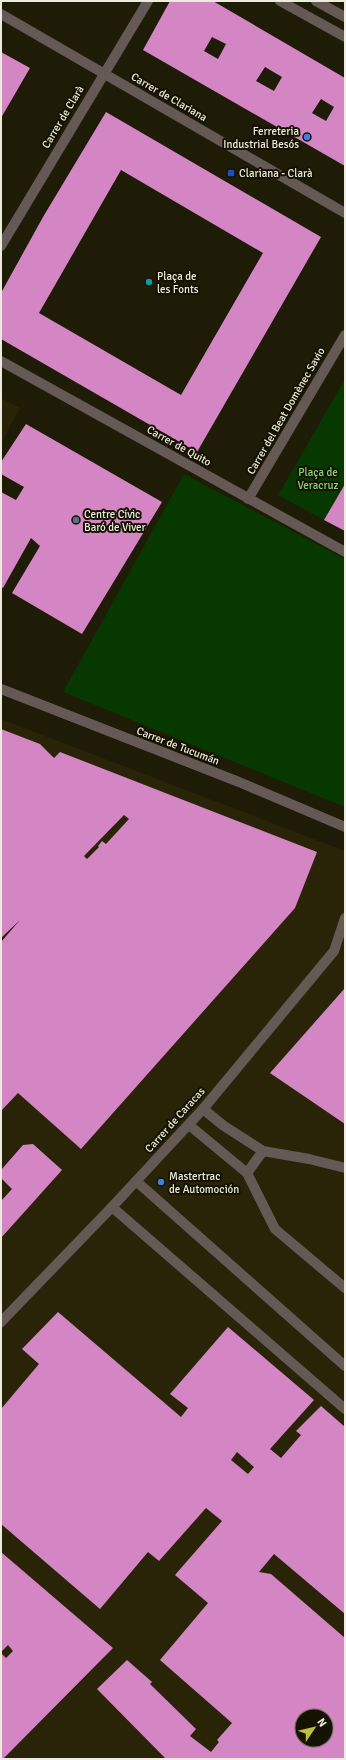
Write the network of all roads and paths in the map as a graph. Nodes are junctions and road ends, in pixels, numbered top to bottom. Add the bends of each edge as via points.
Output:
1 (148, 1) edge
2 (280, 1) edge
3 (316, 1) edge
4 (1, 14) edge
5 (345, 17) edge
6 (345, 37) edge
7 (103, 73) junction
8 (345, 213) edge
9 (1, 246) edge
10 (345, 335) edge
11 (1, 361) edge
12 (248, 499) junction
13 (345, 552) edge
14 (1, 689) edge
15 (345, 827) edge
16 (345, 918) edge
17 (203, 1109) junction
18 (188, 1125) junction
19 (263, 1151) junction
20 (345, 1168) edge
21 (248, 1173) junction
22 (136, 1181) junction
23 (112, 1207) junction
24 (345, 1288) edge
25 (1, 1322) edge
26 (345, 1366) edge
27 (345, 1409) edge

1 - 7 street, Carrer de Clarà
2 - 6 street
3 - 5 street
4 - 7 street, Carrer de Clariana
7 - 8 street, Carrer de Clariana
7 - 9 street, Carrer de Clarà
10 - 12 street, Carrer del Beat Domènec Savio
11 - 12 street, Carrer de Quito
12 - 13 street, Carrer de Quito
14 - 15 street, Carrer de Tucumán via 239,782
16 - 17 street, Carrer de Caracas via 334,951
17 - 18 street, Carrer de Caracas
17 - 19 street
18 - 21 street
18 - 22 street, Carrer de Caracas
19 - 20 street
19 - 21 street
21 - 24 street via 275,1229
22 - 23 street, Carrer de Caracas
22 - 26 street
23 - 25 street, Carrer de Caracas
23 - 27 street

